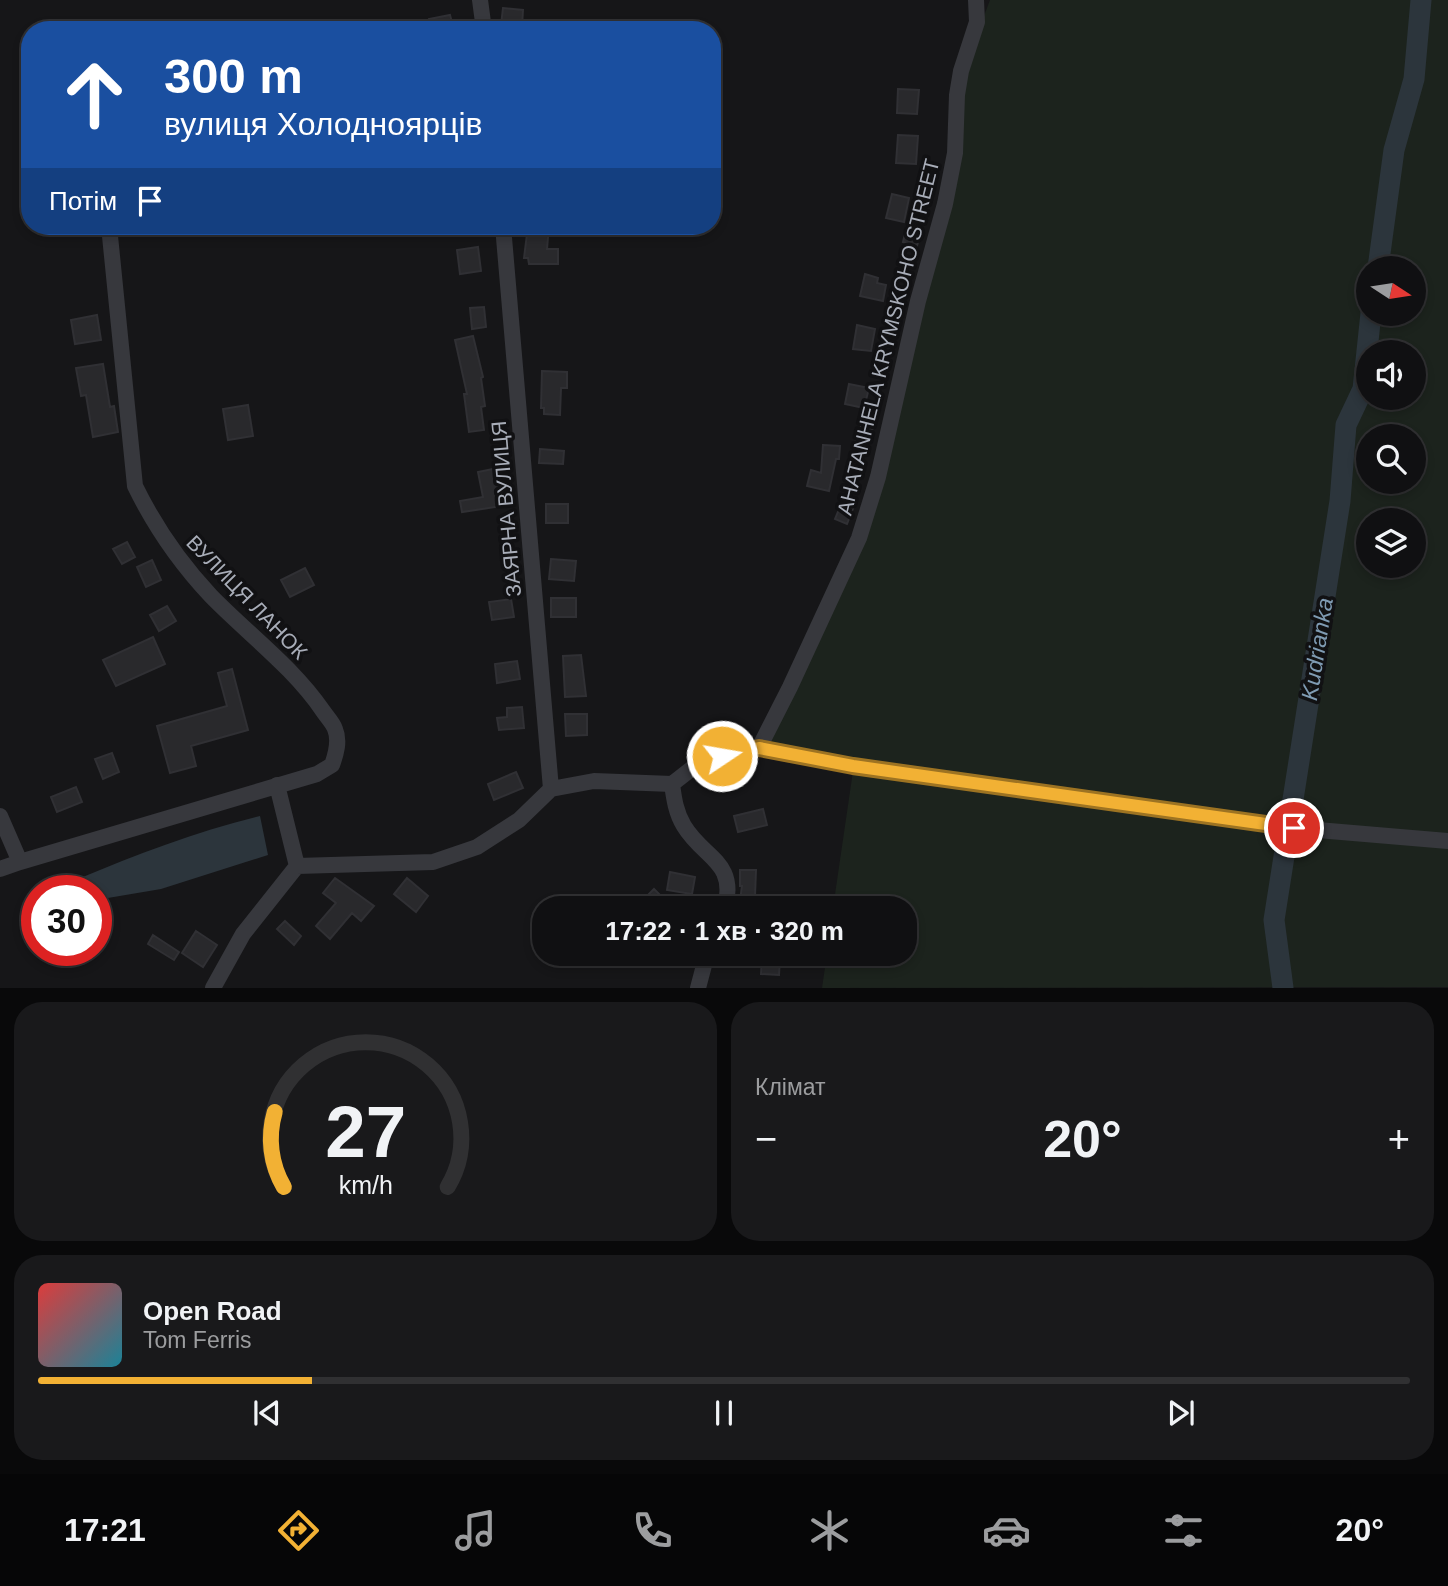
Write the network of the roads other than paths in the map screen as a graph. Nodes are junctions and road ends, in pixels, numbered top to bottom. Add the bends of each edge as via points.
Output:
1 (480, 0) edge
2 (976, 0) edge
3 (483, 21) edge
4 (110, 235) edge
5 (504, 235) edge
6 (759, 748) junction
7 (671, 784) junction
8 (277, 785) junction
9 (551, 789) junction
10 (0, 816) edge
11 (1448, 841) edge
12 (20, 862) junction
13 (297, 866) junction
14 (0, 869) edge
15 (728, 896) edge
16 (704, 966) edge
17 (214, 988) edge
18 (698, 988) edge

1 - 3 street
2 - 6 street, AHATANHELA KRYMSKOHO STREET via 977,22 957,96 956,153 878,477 859,538
4 - 8 street, ВУЛИЦЯ ЛАНОК via 135,486 177,557 314,697 335,729 338,749 332,765
5 - 9 street, ЗАЯРНА ВУЛИЦЯ
6 - 7 street via 704,760
6 - 11 street via 863,767 1311,830
7 - 9 street via 594,781
7 - 15 street via 684,827 725,873
8 - 12 street
8 - 13 street
9 - 13 street via 519,820 477,847 433,862
10 - 12 street
12 - 14 street
13 - 17 street via 243,934
16 - 18 street

